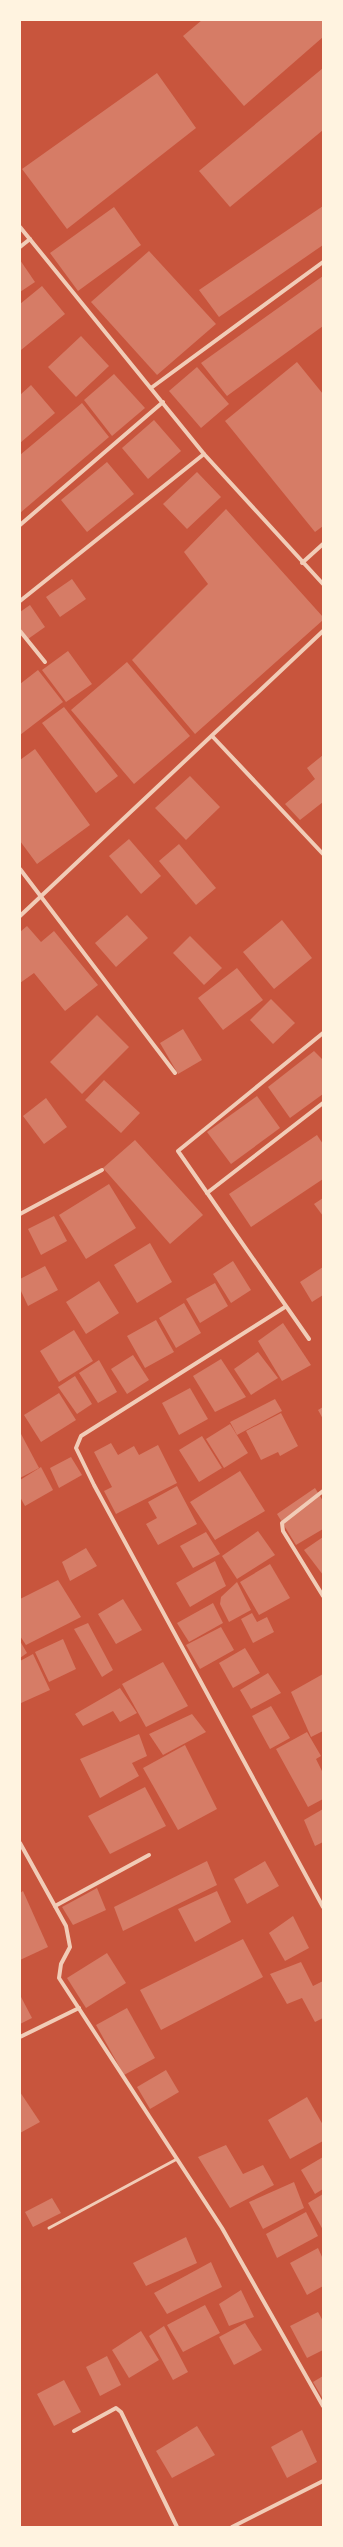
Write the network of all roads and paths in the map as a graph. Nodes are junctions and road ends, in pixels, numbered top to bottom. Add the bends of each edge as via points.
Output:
1 (20, 227) edge
2 (30, 239) junction
3 (20, 247) edge
4 (323, 262) edge
5 (151, 388) junction
6 (163, 402) junction
7 (204, 454) junction
8 (20, 525) edge
9 (323, 544) edge
10 (302, 563) junction
11 (323, 584) edge
12 (20, 601) edge
13 (20, 631) edge
14 (323, 631) edge
15 (45, 662) dead end
16 (212, 737) junction
17 (323, 854) edge
18 (20, 868) edge
19 (42, 896) junction
20 (20, 916) edge
21 (323, 1033) edge
22 (175, 1073) dead end
23 (323, 1104) edge
24 (102, 1170) dead end
25 (207, 1193) junction
26 (20, 1214) edge
27 (285, 1307) junction
28 (309, 1339) dead end
29 (323, 1492) edge
30 (323, 1596) edge
31 (20, 1843) edge
32 (149, 1855) dead end
33 (54, 1906) junction
34 (323, 1907) edge
35 (79, 2008) junction
36 (20, 2037) edge
37 (178, 2159) junction
38 (49, 2228) dead end
39 (323, 2406) edge
40 (74, 2431) dead end
41 (323, 2481) edge
42 (177, 2527) edge
43 (232, 2527) edge

1 - 2 street
2 - 3 street
2 - 5 street
4 - 5 street
5 - 6 street
6 - 7 street
6 - 8 street
7 - 10 street
7 - 12 street
9 - 10 street
10 - 11 street
13 - 15 street
14 - 16 street
16 - 17 street
16 - 19 street
18 - 19 street
19 - 20 street
19 - 22 street
21 - 25 street via 178,1151
23 - 25 street
24 - 26 street
25 - 27 street
27 - 28 street
27 - 34 street via 81,1436 76,1448
29 - 30 street via 282,1523 283,1531
31 - 33 street
32 - 33 street
33 - 35 street via 66,1926 70,1947 61,1964 59,1978
35 - 36 street
35 - 37 street
37 - 38 lane
37 - 39 street via 222,2228
40 - 42 street via 109,2410 116,2408 121,2412
41 - 43 street

